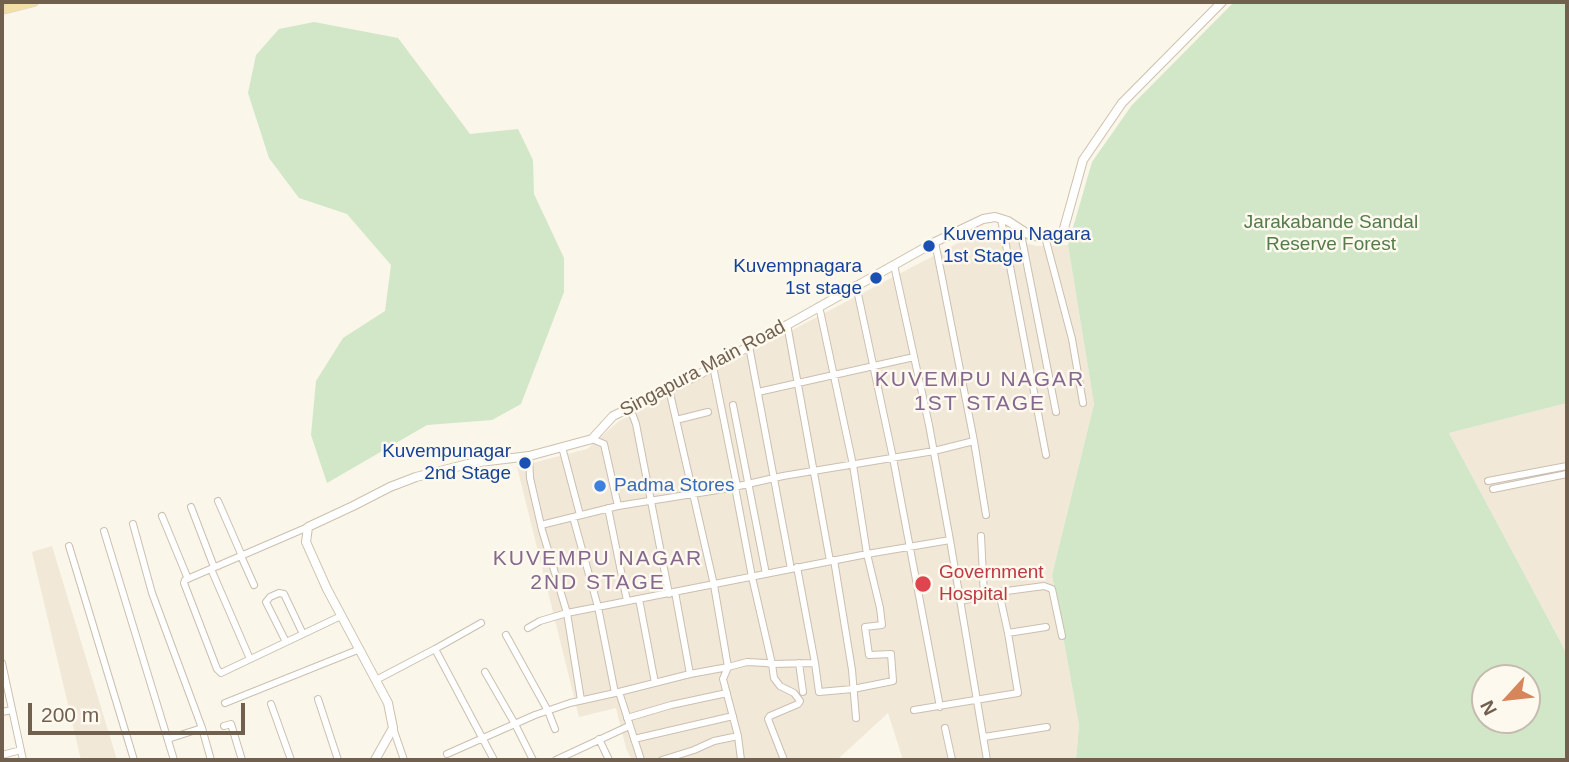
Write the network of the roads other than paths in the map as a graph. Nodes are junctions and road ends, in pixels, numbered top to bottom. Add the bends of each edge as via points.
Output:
1 (34, 2) edge
2 (1222, 2) edge
3 (2, 10) edge
4 (1001, 219) junction
5 (1020, 229) junction
6 (1045, 237) junction
7 (935, 242) junction
8 (894, 265) junction
9 (856, 285) junction
10 (819, 306) junction
11 (787, 324) junction
12 (749, 346) junction
13 (914, 357) junction
14 (713, 366) junction
15 (874, 367) junction
16 (834, 375) junction
17 (797, 383) junction
18 (669, 389) junction
19 (758, 392) junction
20 (1083, 403) dead end
21 (733, 405) dead end
22 (630, 408) junction
23 (708, 412) dead end
24 (1056, 412) dead end
25 (676, 419) junction
26 (593, 439) junction
27 (974, 442) junction
28 (562, 447) junction
29 (934, 452) junction
30 (1046, 455) dead end
31 (529, 456) junction
32 (893, 458) junction
33 (853, 465) junction
34 (1567, 466) edge
35 (814, 471) junction
36 (1567, 474) edge
37 (774, 478) junction
38 (1488, 481) dead end
39 (749, 484) junction
40 (736, 487) junction
41 (1493, 489) dead end
42 (694, 494) junction
43 (651, 500) junction
44 (218, 501) dead end
45 (618, 506) junction
46 (191, 507) dead end
47 (608, 508) junction
48 (986, 515) dead end
49 (162, 516) dead end
50 (576, 516) junction
51 (133, 524) dead end
52 (541, 525) junction
53 (308, 527) junction
54 (104, 531) dead end
55 (981, 536) dead end
56 (950, 540) junction
57 (69, 546) dead end
58 (910, 546) junction
59 (867, 554) junction
60 (241, 556) junction
61 (832, 561) junction
62 (213, 568) junction
63 (794, 568) junction
64 (766, 574) junction
65 (752, 577) junction
66 (188, 579) junction
67 (254, 585) dead end
68 (714, 585) junction
69 (999, 592) junction
70 (672, 593) junction
71 (984, 596) junction
72 (639, 599) junction
73 (627, 601) junction
74 (961, 601) junction
75 (598, 607) junction
76 (567, 613) junction
77 (341, 616) junction
78 (481, 623) dead end
79 (1046, 627) dead end
80 (528, 628) dead end
81 (1009, 633) junction
82 (303, 634) junction
83 (506, 635) dead end
84 (1062, 636) dead end
85 (286, 642) junction
86 (359, 649) junction
87 (435, 649) junction
88 (250, 659) junction
89 (2, 663) edge
90 (799, 663) junction
91 (815, 663) junction
92 (772, 664) junction
93 (728, 667) junction
94 (485, 672) dead end
95 (3, 674) edge
96 (690, 674) junction
97 (376, 680) junction
98 (654, 683) junction
99 (853, 689) junction
100 (803, 692) dead end
101 (617, 693) junction
102 (727, 693) junction
103 (318, 699) dead end
104 (581, 700) junction
105 (978, 700) junction
106 (225, 703) dead end
107 (271, 704) dead end
108 (940, 707) junction
109 (12, 710) junction
110 (914, 710) dead end
111 (548, 711) junction
112 (2, 712) edge
113 (733, 716) junction
114 (856, 718) dead end
115 (628, 722) junction
116 (515, 724) junction
117 (224, 726) dead end
118 (1047, 727) dead end
119 (202, 728) junction
120 (393, 728) junction
121 (945, 728) dead end
122 (555, 729) dead end
123 (738, 736) junction
124 (984, 737) junction
125 (484, 738) junction
126 (168, 739) junction
127 (599, 739) junction
128 (634, 739) junction
129 (21, 750) junction
130 (447, 754) dead end
131 (2, 755) edge
132 (570, 757) edge
133 (23, 760) edge
134 (134, 760) edge
135 (174, 760) edge
136 (210, 760) edge
137 (242, 760) edge
138 (291, 760) edge
139 (338, 760) edge
140 (375, 760) edge
141 (404, 760) edge
142 (494, 760) edge
143 (533, 760) edge
144 (556, 760) edge
145 (609, 760) edge
146 (641, 760) edge
147 (662, 760) edge
148 (741, 760) edge
149 (784, 760) edge
150 (951, 760) edge
151 (987, 760) edge

1 - 3 main road
2 - 6 street via 1122,103 1083,160 1063,232
4 - 5 street
4 - 7 street, Singapura Main Road via 983,219
4 - 30 street
5 - 6 street
5 - 24 street
6 - 20 street via 1072,339
7 - 8 street, Singapura Main Road
7 - 27 street
8 - 9 street, Singapura Main Road
8 - 13 street
9 - 10 street, Singapura Main Road
9 - 15 street
10 - 11 street, Singapura Main Road
10 - 16 street
11 - 12 street, Singapura Main Road
11 - 17 street
12 - 14 street, Singapura Main Road
12 - 19 street
13 - 15 street
13 - 29 street
14 - 18 street, Singapura Main Road
14 - 40 street
15 - 16 street
15 - 32 street
16 - 17 street
16 - 33 street
17 - 19 street
17 - 35 street
18 - 22 street, Singapura Main Road
18 - 25 street
19 - 37 street
21 - 39 street
22 - 26 street, Singapura Main Road via 613,416
22 - 43 street
23 - 25 street
25 - 42 street
26 - 28 street
26 - 45 street via 604,444
27 - 29 street
27 - 48 street
28 - 31 street
28 - 50 street
29 - 32 street
29 - 56 street
31 - 52 street
31 - 53 street via 415,477
32 - 33 street
32 - 58 street
33 - 35 street
33 - 59 street
34 - 38 street
35 - 37 street
35 - 61 street
36 - 41 street
37 - 39 street
37 - 63 street
39 - 40 street
39 - 64 street
40 - 42 street
40 - 65 street
42 - 43 street
42 - 68 street
43 - 45 street
43 - 70 street
44 - 60 street
45 - 47 street
46 - 62 street
47 - 50 street
47 - 73 street
49 - 66 street
50 - 52 street
50 - 75 street
51 - 119 street via 152,593
52 - 76 street
53 - 60 street
53 - 77 street via 306,542
54 - 126 street
55 - 71 street
56 - 58 street
56 - 74 street
57 - 134 street
58 - 59 street
58 - 108 street
59 - 61 street
59 - 99 street via 882,625 865,627 869,655 891,654 893,681
60 - 62 street
60 - 67 street
61 - 63 street
61 - 99 street
62 - 66 street
62 - 88 street
63 - 64 street
63 - 91 street
64 - 65 street
65 - 68 street
65 - 92 street
66 - 88 street via 184,583 219,671
68 - 70 street
68 - 93 street
69 - 71 street
69 - 81 street
69 - 84 street via 1052,589
70 - 72 street
70 - 96 street
71 - 74 street
72 - 73 street
72 - 98 street
73 - 75 street
74 - 105 street
75 - 76 street
75 - 101 street
76 - 80 street
76 - 104 street
77 - 82 street
77 - 86 street
78 - 87 street
79 - 81 street
81 - 105 street via 1018,693
82 - 85 street
82 - 85 street via 284,594 270,597 266,602
83 - 111 street
85 - 88 street
86 - 97 street
86 - 106 street
87 - 97 street
87 - 125 street
89 - 95 street
90 - 91 street
90 - 92 street
90 - 100 street
91 - 99 street via 819,692
92 - 93 street via 747,662
92 - 149 street via 780,686 800,701 768,719
93 - 96 street
93 - 102 street via 723,679
94 - 116 street
95 - 109 street
96 - 98 street
97 - 120 street via 388,702
98 - 101 street
99 - 114 street
101 - 104 street
101 - 115 street
102 - 113 street
102 - 115 street via 671,705
103 - 139 street
104 - 111 street
105 - 108 street
105 - 124 street
107 - 138 street
108 - 110 street
109 - 112 street
109 - 129 street
111 - 116 street
111 - 122 street
113 - 123 street
113 - 128 street
115 - 127 street
115 - 128 street
116 - 125 street
116 - 143 street
117 - 137 street via 231,724
118 - 124 street
119 - 126 street
119 - 136 street
120 - 140 street
120 - 141 street
121 - 150 street
123 - 147 street
123 - 148 street
124 - 151 street
125 - 130 street
125 - 142 street
126 - 135 street
127 - 132 street
127 - 145 street
128 - 146 street
129 - 131 street
129 - 133 street
132 - 144 street

